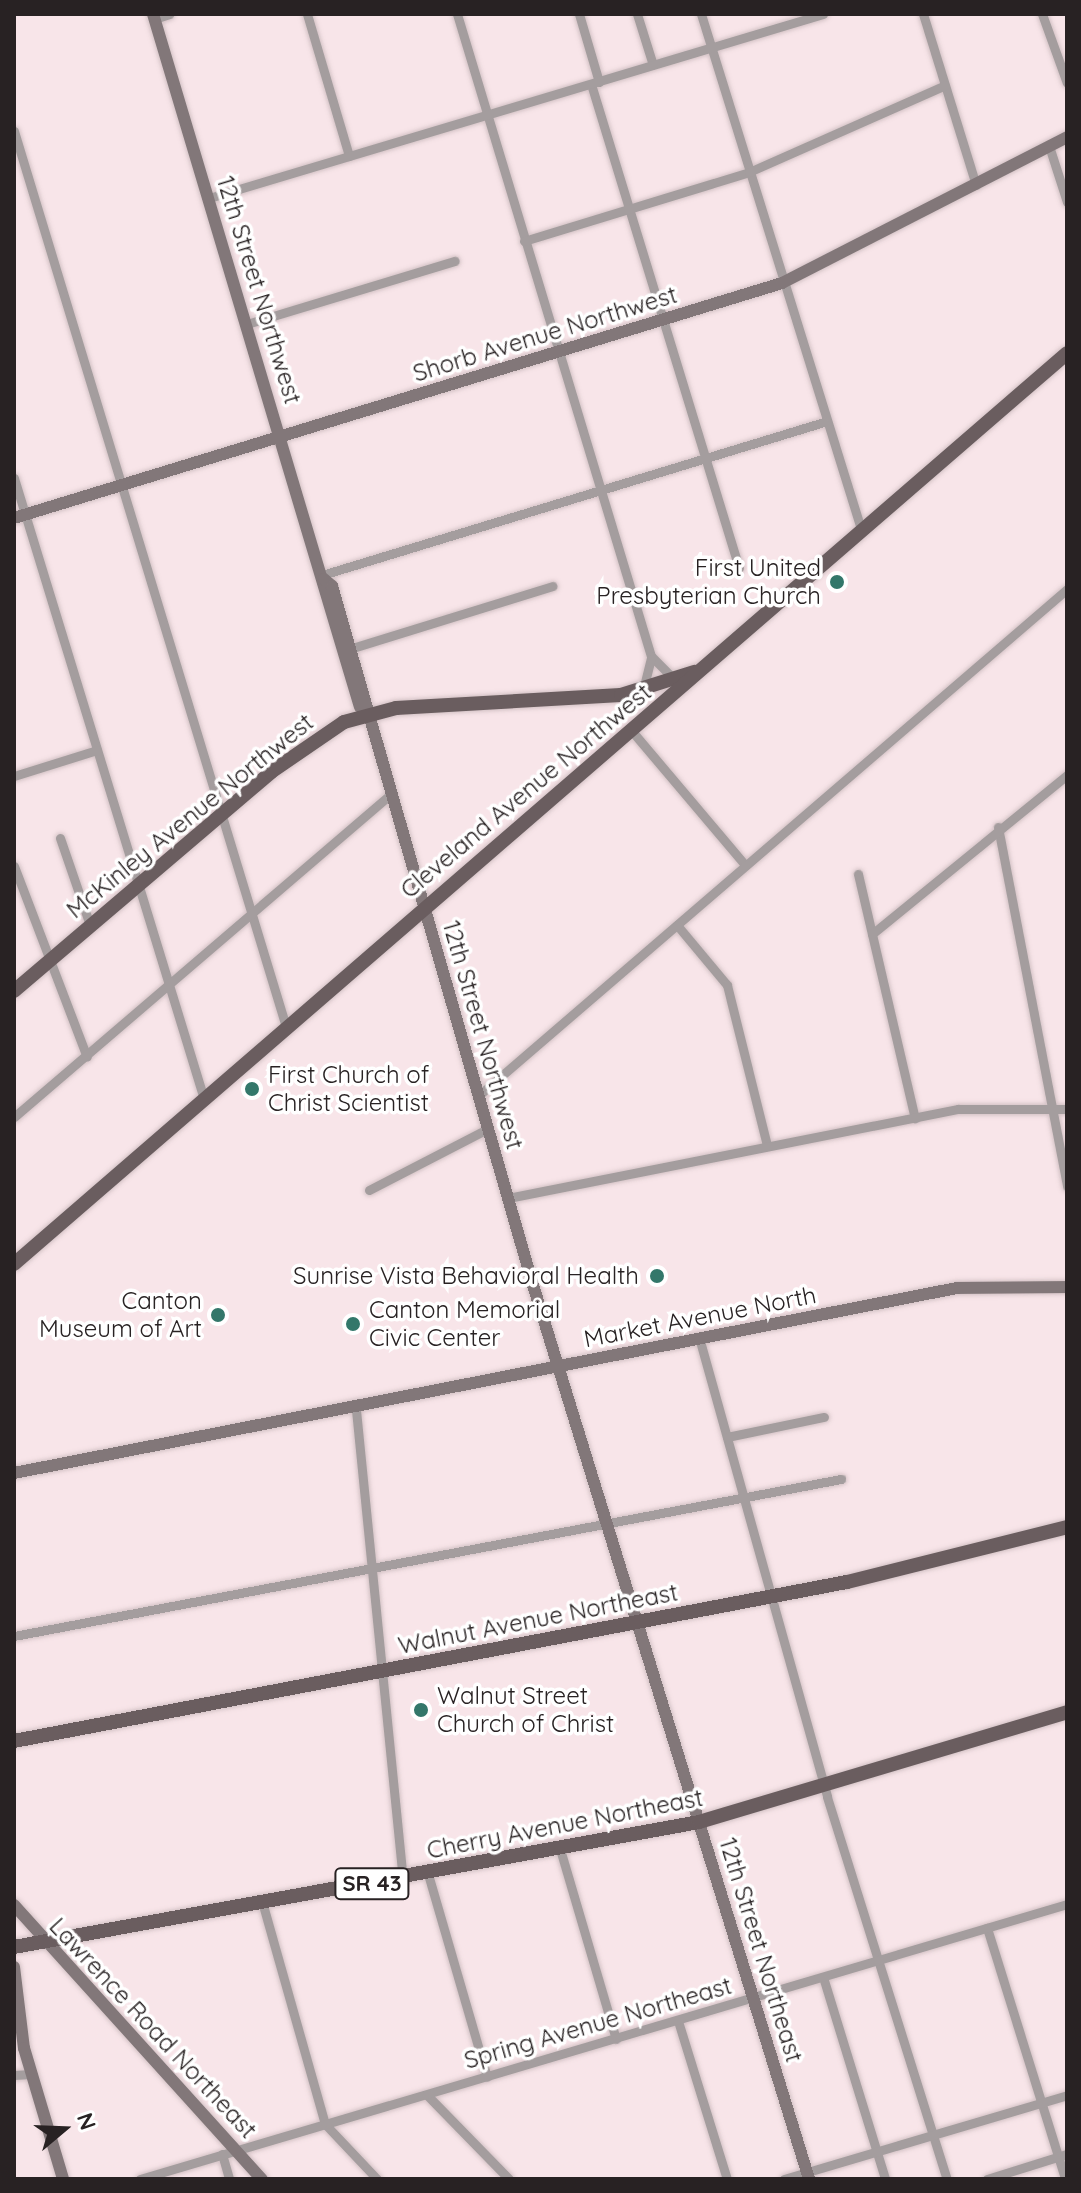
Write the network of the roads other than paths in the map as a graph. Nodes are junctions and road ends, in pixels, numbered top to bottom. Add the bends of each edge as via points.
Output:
1 (169, 14) edge
2 (307, 14) edge
3 (457, 14) edge
4 (579, 14) edge
5 (637, 14) edge
6 (701, 14) edge
7 (823, 14) edge
8 (923, 14) edge
9 (1042, 14) edge
10 (153, 16) edge
11 (711, 48) junction
12 (653, 65) junction
13 (595, 83) junction
14 (1067, 83) edge
15 (945, 85) junction
16 (487, 115) junction
17 (14, 131) edge
18 (1067, 137) edge
19 (1049, 146) junction
20 (349, 156) junction
21 (749, 172) junction
22 (976, 185) junction
23 (1065, 188) edge
24 (209, 198) junction
25 (1067, 202) edge
26 (629, 208) junction
27 (524, 241) junction
28 (455, 261) dead end
29 (782, 283) junction
30 (665, 322) junction
31 (247, 324) junction
32 (558, 354) junction
33 (1064, 361) edge
34 (824, 422) junction
35 (281, 437) junction
36 (706, 459) junction
37 (14, 478) edge
38 (122, 486) junction
39 (600, 491) junction
40 (20, 516) edge
41 (861, 529) junction
42 (739, 568) dead end
43 (323, 577) junction
44 (552, 586) dead end
45 (1067, 589) edge
46 (349, 649) junction
47 (651, 656) junction
48 (694, 672) junction
49 (674, 679) junction
50 (643, 690) junction
51 (365, 714) junction
52 (631, 730) junction
53 (97, 750) junction
54 (1067, 775) edge
55 (14, 776) edge
56 (390, 795) junction
57 (221, 815) junction
58 (998, 827) junction
59 (60, 838) dead end
60 (745, 865) junction
61 (14, 866) edge
62 (858, 874) dead end
63 (139, 884) junction
64 (423, 908) junction
65 (251, 916) junction
66 (90, 925) junction
67 (677, 925) junction
68 (872, 934) junction
69 (49, 960) junction
70 (170, 987) junction
71 (14, 991) edge
72 (286, 1027) junction
73 (87, 1057) junction
74 (478, 1096) junction
75 (204, 1099) junction
76 (1053, 1108) junction
77 (1067, 1109) edge
78 (14, 1117) edge
79 (915, 1118) junction
80 (487, 1129) junction
81 (767, 1146) junction
82 (1067, 1186) edge
83 (369, 1190) dead end
84 (508, 1198) junction
85 (14, 1264) edge
86 (1067, 1287) edge
87 (700, 1341) junction
88 (558, 1367) junction
89 (356, 1410) junction
90 (824, 1417) dead end
91 (727, 1437) junction
92 (14, 1473) edge
93 (841, 1479) dead end
94 (744, 1499) junction
95 (608, 1525) junction
96 (1067, 1527) edge
97 (375, 1569) junction
98 (772, 1596) junction
99 (637, 1623) junction
100 (14, 1636) edge
101 (383, 1671) junction
102 (1067, 1712) edge
103 (14, 1741) edge
104 (824, 1785) junction
105 (699, 1822) junction
106 (560, 1849) junction
107 (428, 1874) junction
108 (403, 1879) junction
109 (1067, 1904) edge
110 (14, 1905) edge
111 (263, 1905) junction
112 (987, 1928) junction
113 (45, 1944) junction
114 (14, 1947) edge
115 (878, 1961) junction
116 (14, 1967) edge
117 (823, 1977) junction
118 (753, 1999) junction
119 (678, 2021) junction
120 (616, 2039) junction
121 (31, 2074) junction
122 (14, 2075) edge
123 (487, 2077) junction
124 (427, 2095) junction
125 (1067, 2095) edge
126 (1041, 2103) junction
127 (325, 2124) junction
128 (933, 2135) junction
129 (876, 2152) junction
130 (228, 2153) junction
131 (1062, 2156) edge
132 (808, 2176) edge
133 (63, 2179) edge
134 (140, 2179) edge
135 (229, 2179) edge
136 (262, 2179) edge
137 (377, 2179) edge
138 (509, 2179) edge
139 (727, 2179) edge
140 (784, 2179) edge
141 (885, 2179) edge
142 (947, 2179) edge
143 (987, 2179) edge
144 (1065, 2179) edge

1 - 10 street
2 - 20 street
3 - 16 street
4 - 13 street
5 - 12 street
6 - 11 street
7 - 11 street
8 - 15 street
9 - 14 street
10 - 24 street, 12th Street Northwest
11 - 12 street
11 - 21 street
12 - 13 street
13 - 16 street
13 - 26 street
15 - 21 street
15 - 22 street
16 - 20 street
16 - 27 street
17 - 38 street
18 - 19 street, Shorb Avenue Northwest
19 - 22 street, Shorb Avenue Northwest
19 - 23 street
20 - 24 street
21 - 26 street
21 - 29 street
22 - 29 street, Shorb Avenue Northwest
23 - 25 street
24 - 31 street, 12th Street Northwest
26 - 27 street
26 - 30 street
27 - 32 street
28 - 31 street
29 - 30 street, Shorb Avenue Northwest
29 - 34 street
30 - 32 street, Shorb Avenue Northwest
30 - 36 street
31 - 35 street, 12th Street Northwest
32 - 35 street, Shorb Avenue Northwest
32 - 39 street
33 - 41 main road, Cleveland Avenue Northwest
34 - 36 street
34 - 41 street
35 - 38 street, Shorb Avenue Northwest
35 - 43 street, 12th Street Northwest
36 - 39 street
36 - 42 street
37 - 40 street
38 - 40 street, Shorb Avenue Northwest
38 - 57 street
39 - 43 street
39 - 47 street
40 - 53 street
41 - 48 main road, Cleveland Avenue Northwest
43 - 46 street, 12th Street Northwest
43 - 51 street, 12th Street Northwest via 351,691
44 - 46 street
45 - 60 street
46 - 51 street, 12th Street Northwest
47 - 49 street
47 - 50 street
48 - 49 main road, McKinley Avenue Northwest
48 - 52 main road, Cleveland Avenue Northwest
49 - 50 main road, McKinley Avenue Northwest
50 - 51 main road, McKinley Avenue Northwest
51 - 56 street, 12th Street Northwest
51 - 57 main road, McKinley Avenue Northwest via 306,745
52 - 60 street
52 - 64 main road, Cleveland Avenue Northwest
53 - 55 street
53 - 63 street
54 - 58 street
56 - 64 street, 12th Street Northwest
56 - 65 street
57 - 63 main road, McKinley Avenue Northwest
57 - 65 street
58 - 68 street
58 - 76 street
59 - 66 street
60 - 67 street
61 - 69 street
62 - 68 street
63 - 66 main road, McKinley Avenue Northwest
63 - 70 street
64 - 72 main road, Cleveland Avenue Northwest
64 - 74 street, 12th Street Northwest
65 - 70 street
65 - 72 street
66 - 69 main road, McKinley Avenue Northwest
67 - 74 street
67 - 81 street via 727,985
68 - 79 street
69 - 71 main road, McKinley Avenue Northwest
69 - 73 street
70 - 73 street
70 - 75 street
72 - 75 main road, Cleveland Avenue Northwest
73 - 78 street
74 - 80 street, 12th Street Northwest
75 - 85 main road, Cleveland Avenue Northwest
76 - 77 street
76 - 79 street via 980,1106
76 - 82 street
79 - 81 street
80 - 83 street
80 - 84 street, 12th Street Northwest
81 - 84 street
84 - 88 street, 12th Street Northwest
86 - 87 street, Market Avenue North via 965,1287
87 - 88 street, Market Avenue North
87 - 91 street
88 - 89 street, Market Avenue North
88 - 95 street, 12th Street Northeast
89 - 92 street, Market Avenue North
89 - 97 street
90 - 91 street
91 - 94 street
93 - 94 street
94 - 95 street
94 - 98 street
95 - 97 street
95 - 99 street, 12th Street Northeast
96 - 98 main road, Walnut Avenue Northeast
97 - 100 street
97 - 101 street
98 - 99 main road, Walnut Avenue Northeast
98 - 104 street
99 - 101 main road, Walnut Avenue Northeast
99 - 105 street, 12th Street Northeast
101 - 103 main road, Walnut Avenue Northeast
101 - 108 street
102 - 104 main road, Cherry Avenue Northeast / SR 43
104 - 105 main road, Cherry Avenue Northeast / SR 43
104 - 115 street
105 - 106 main road, Cherry Avenue Northeast / SR 43
105 - 118 street, 12th Street Northeast
106 - 107 main road, Cherry Avenue Northeast / SR 43
106 - 120 street
107 - 108 main road, Cherry Avenue Northeast / SR 43
107 - 123 street
108 - 111 main road, Cherry Avenue Northeast / SR 43
109 - 112 street, Spring Avenue Northeast
110 - 113 street, Lawrence Road Northeast
111 - 113 main road, Cherry Avenue Northeast / SR 43
111 - 127 street
112 - 115 street, Spring Avenue Northeast
112 - 126 street
113 - 114 main road, Cherry Avenue Northeast / SR 43
113 - 130 street, Lawrence Road Northeast
115 - 117 street, Spring Avenue Northeast
115 - 128 street
116 - 121 street
117 - 118 street, Spring Avenue Northeast
117 - 129 street
118 - 119 street, Spring Avenue Northeast
118 - 132 street, 12th Street Northeast
119 - 120 street, Spring Avenue Northeast
119 - 139 street
120 - 123 street, Spring Avenue Northeast
121 - 122 street
121 - 133 street
123 - 124 street, Spring Avenue Northeast
124 - 127 street, Spring Avenue Northeast
124 - 138 street
125 - 126 street
126 - 128 street
126 - 131 street
127 - 130 street, Spring Avenue Northeast
127 - 137 street
128 - 129 street
128 - 142 street
129 - 132 street
129 - 141 street
130 - 134 street, Spring Avenue Northeast
130 - 135 street
130 - 136 street, Lawrence Road Northeast
131 - 143 street
131 - 144 street
132 - 140 street

